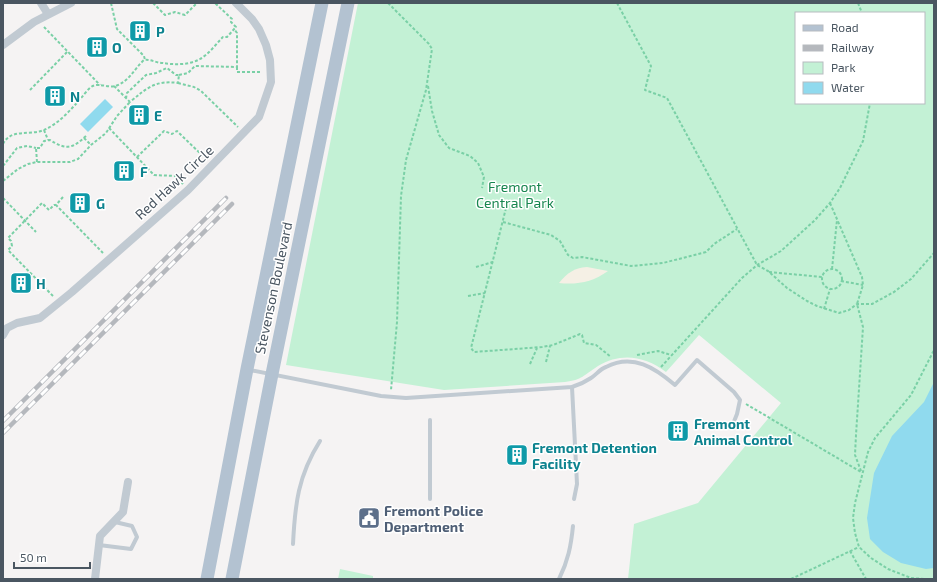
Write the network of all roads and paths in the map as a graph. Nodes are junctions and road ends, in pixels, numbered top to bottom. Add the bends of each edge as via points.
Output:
1 (41, 3) edge
2 (71, 3) edge
3 (111, 3) edge
4 (153, 3) edge
5 (197, 3) edge
6 (215, 3) edge
7 (236, 3) edge
8 (322, 3) edge
9 (348, 3) edge
10 (388, 3) edge
11 (617, 3) edge
12 (48, 14) junction
13 (37, 21) junction
14 (234, 29) junction
15 (3, 45) edge
16 (68, 51) junction
17 (145, 60) junction
18 (191, 62) junction
19 (164, 64) junction
20 (195, 66) junction
21 (237, 67) junction
22 (164, 68) junction
23 (270, 72) junction
24 (179, 75) junction
25 (178, 83) junction
26 (427, 83) junction
27 (100, 85) junction
28 (114, 86) junction
29 (30, 90) dead end
30 (126, 98) junction
31 (130, 102) junction
32 (870, 104) edge
33 (109, 128) junction
34 (44, 130) junction
35 (244, 133) junction
36 (48, 140) junction
37 (3, 144) edge
38 (91, 145) junction
39 (36, 148) junction
40 (137, 157) junction
41 (37, 162) junction
42 (212, 165) junction
43 (3, 166) edge
44 (3, 181) edge
45 (482, 188) dead end
46 (188, 190) junction
47 (64, 197) dead end
48 (3, 198) edge
49 (830, 203) junction
50 (56, 205) junction
51 (506, 208) dead end
52 (837, 219) junction
53 (25, 220) junction
54 (503, 222) junction
55 (736, 229) junction
56 (36, 232) dead end
57 (934, 253) edge
58 (109, 259) junction
59 (493, 262) junction
60 (757, 265) junction
61 (476, 266) dead end
62 (832, 268) junction
63 (768, 271) junction
64 (822, 277) junction
65 (841, 281) junction
66 (863, 285) junction
67 (830, 289) junction
68 (485, 293) junction
69 (468, 296) dead end
70 (59, 303) junction
71 (857, 304) junction
72 (824, 309) junction
73 (3, 335) edge
74 (550, 346) junction
75 (537, 348) junction
76 (934, 350) edge
77 (632, 354) dead end
78 (671, 355) junction
79 (615, 356) dead end
80 (546, 362) dead end
81 (530, 364) dead end
82 (247, 369) junction
83 (658, 371) junction
84 (272, 374) junction
85 (572, 387) junction
86 (391, 397) junction
87 (740, 400) junction
88 (430, 420) dead end
89 (733, 424) dead end
90 (320, 441) dead end
91 (862, 472) junction
92 (128, 482) dead end
93 (430, 499) dead end
94 (574, 499) dead end
95 (114, 522) junction
96 (573, 526) dead end
97 (293, 544) dead end
98 (99, 545) junction
99 (859, 547) junction
100 (850, 551) junction
101 (95, 579) edge
102 (207, 579) edge
103 (232, 579) edge
104 (559, 579) edge
105 (791, 579) edge
106 (866, 579) edge
107 (924, 579) edge

1 - 12 street
2 - 12 street
3 - 17 path via 117,29
4 - 5 path via 165,15 175,12 185,15
6 - 14 path via 232,19 231,22 236,27
7 - 23 street, Red Hawk Circle via 259,29 270,60
8 - 82 main road, Stevenson Boulevard
9 - 84 main road, Stevenson Boulevard
10 - 26 path via 432,50
11 - 55 path via 651,66 645,90 667,98
12 - 13 street
13 - 15 street
13 - 16 path
14 - 18 path via 200,58
14 - 21 path via 237,33
16 - 27 path
16 - 29 path
17 - 19 path
17 - 28 path via 126,80
18 - 19 path
18 - 20 path
19 - 22 path
20 - 21 path
20 - 24 path via 188,73
21 - 23 path via 237,72
22 - 24 path
22 - 30 path via 146,75 127,93
23 - 35 street, Red Hawk Circle via 271,82 260,118
24 - 25 path
25 - 31 path via 156,84
25 - 35 path via 201,91
26 - 45 path via 439,135 449,148 470,156 478,163 484,177
26 - 86 path via 406,160 400,196 397,322
27 - 28 path
27 - 34 path via 92,86 70,110
28 - 30 path
30 - 31 path
31 - 33 path
32 - 49 path via 863,141
33 - 38 path
33 - 40 path
34 - 36 path
34 - 37 path via 12,134
35 - 42 street, Red Hawk Circle
36 - 38 path via 67,147 74,146 85,137
36 - 39 path via 44,141 40,148
38 - 41 path via 78,159 70,162
39 - 41 path
39 - 43 path via 17,148
40 - 42 path via 164,131 170,134 178,131
40 - 46 path via 154,175 175,176
41 - 44 path via 18,169
42 - 46 street, Red Hawk Circle
46 - 58 street, Red Hawk Circle
47 - 50 path
48 - 53 path
49 - 52 path
49 - 60 path via 781,251
50 - 53 path via 49,210 42,204
50 - 58 path
51 - 54 path
52 - 62 path
52 - 66 path via 862,277
53 - 56 path
53 - 70 path via 8,238 12,246 8,250
54 - 55 path via 551,235 560,241 568,255 573,258 582,257 631,266 663,263 706,252
54 - 59 path
55 - 60 path
57 - 71 path via 911,279 894,292 872,304
58 - 70 street, Red Hawk Circle
59 - 61 path
59 - 68 path
60 - 63 path
60 - 78 path via 733,287
62 - 64 path
62 - 65 path via 840,274
63 - 64 path
63 - 72 path via 787,288
64 - 67 path via 824,285
65 - 66 path
65 - 67 path via 835,288
66 - 71 path
67 - 72 path
68 - 69 path
68 - 75 path via 471,348 474,352
70 - 73 street, Red Hawk Circle via 40,318 7,328
71 - 72 path via 839,313
71 - 91 path via 863,327 856,455
74 - 75 path
74 - 79 path via 580,334 584,343 600,347 610,357
74 - 80 path
75 - 81 path
76 - 91 path via 911,395 875,438
77 - 78 path via 641,355 658,351
78 - 83 path
82 - 84 lane
82 - 102 main road, Stevenson Boulevard
83 - 85 lane via 642,363 620,362 605,367 591,378
83 - 87 lane via 675,385 697,360
84 - 86 lane
84 - 103 main road, Stevenson Boulevard
85 - 86 lane
85 - 94 lane via 577,484
87 - 89 lane
87 - 91 path
88 - 93 lane
90 - 97 lane via 304,472 295,504
91 - 99 path via 853,518
92 - 95 street via 123,512
95 - 98 street via 100,536
95 - 98 lane via 132,526 137,537 131,549
96 - 104 lane via 566,565
98 - 101 street
99 - 100 path
99 - 107 path via 888,569 910,578
100 - 105 path
100 - 106 path

